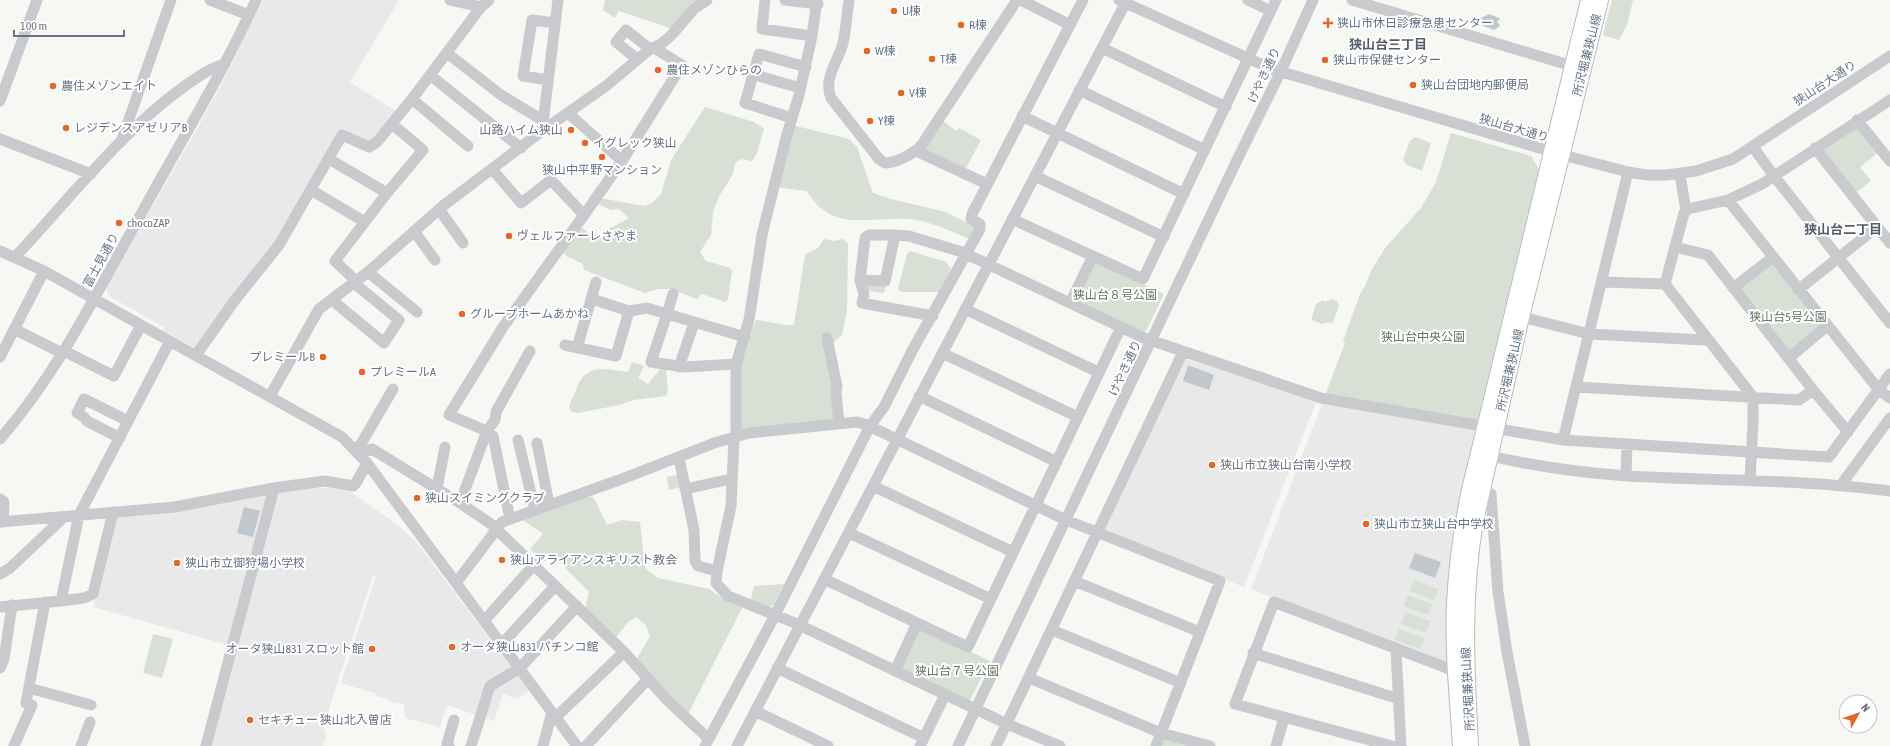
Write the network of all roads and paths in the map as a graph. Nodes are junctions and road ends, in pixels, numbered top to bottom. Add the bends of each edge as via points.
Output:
1 (37, 0) edge
2 (171, 0) edge
3 (210, 0) edge
4 (256, 0) edge
5 (450, 0) edge
6 (558, 0) edge
7 (707, 0) edge
8 (765, 0) edge
9 (785, 0) edge
10 (849, 0) edge
11 (1017, 0) edge
12 (1021, 0) edge
13 (1083, 0) edge
14 (1248, 0) edge
15 (1276, 0) edge
16 (1313, 0) edge
17 (1352, 0) edge
18 (1588, 0) edge
19 (1601, 0) edge
20 (1124, 1) edge
21 (817, 2) edge
22 (485, 3) edge
23 (1271, 11) junction
24 (249, 16) junction
25 (555, 23) junction
26 (1070, 25) junction
27 (812, 36) junction
28 (652, 48) junction
29 (1102, 48) junction
30 (447, 53) junction
31 (1890, 56) edge
32 (637, 59) junction
33 (1249, 59) junction
34 (225, 64) junction
35 (1572, 66) junction
36 (806, 67) junction
37 (1281, 71) junction
38 (752, 74) junction
39 (430, 75) junction
40 (548, 80) junction
41 (800, 88) junction
42 (1080, 90) junction
43 (412, 99) junction
44 (1890, 100) edge
45 (0, 101) edge
46 (1226, 107) junction
47 (568, 113) junction
48 (1022, 116) junction
49 (792, 118) junction
50 (1858, 120) junction
51 (392, 124) junction
52 (542, 126) junction
53 (1057, 133) junction
54 (0, 139) edge
55 (120, 142) junction
56 (468, 146) dead end
57 (1753, 147) junction
58 (521, 148) junction
59 (1815, 148) junction
60 (1205, 150) junction
61 (916, 151) junction
62 (1557, 154) junction
63 (329, 158) junction
64 (622, 161) junction
65 (1890, 161) edge
66 (492, 169) junction
67 (1628, 172) junction
68 (92, 174) junction
69 (1035, 176) junction
70 (1774, 176) junction
71 (1681, 181) dead end
72 (987, 184) junction
73 (311, 190) junction
74 (387, 193) junction
75 (1184, 194) junction
76 (1728, 200) junction
77 (439, 209) junction
78 (1686, 211) junction
79 (584, 215) junction
80 (1012, 219) junction
81 (364, 222) junction
82 (1877, 227) junction
83 (414, 230) junction
84 (895, 235) junction
85 (1164, 237) junction
86 (463, 243) dead end
87 (1890, 243) edge
88 (1675, 247) junction
89 (0, 251) edge
90 (966, 254) junction
91 (1092, 256) junction
92 (15, 257) junction
93 (1772, 257) junction
94 (1838, 258) junction
95 (435, 260) dead end
96 (989, 264) junction
97 (44, 271) junction
98 (368, 272) junction
99 (860, 280) junction
100 (355, 282) junction
101 (596, 282) dead end
102 (1602, 282) junction
103 (1665, 284) junction
104 (1733, 288) junction
105 (1798, 290) junction
106 (673, 294) dead end
107 (94, 298) junction
108 (592, 299) junction
109 (332, 300) junction
110 (1070, 303) junction
111 (965, 309) junction
112 (629, 311) junction
113 (417, 312) dead end
114 (667, 314) junction
115 (933, 316) junction
116 (1522, 317) junction
117 (694, 323) junction
118 (1890, 323) edge
119 (141, 325) junction
120 (1827, 326) junction
121 (1121, 327) junction
122 (14, 329) junction
123 (1589, 334) junction
124 (745, 337) junction
125 (827, 338) dead end
126 (1707, 339) junction
127 (170, 341) junction
128 (1152, 341) junction
129 (565, 345) dead end
130 (577, 348) junction
131 (530, 351) dead end
132 (63, 352) junction
133 (1183, 352) junction
134 (942, 353) junction
135 (196, 355) junction
136 (0, 357) edge
137 (1789, 358) junction
138 (736, 364) junction
139 (679, 367) junction
140 (1098, 372) junction
141 (1890, 374) edge
142 (1576, 387) junction
143 (393, 389) dead end
144 (1813, 390) junction
145 (1879, 390) junction
146 (270, 396) junction
147 (920, 396) junction
148 (1753, 397) junction
149 (1890, 398) edge
150 (1078, 417) junction
151 (1890, 418) edge
152 (128, 421) junction
153 (839, 424) junction
154 (870, 426) junction
155 (1491, 427) junction
156 (487, 431) junction
157 (1848, 432) junction
158 (120, 438) junction
159 (735, 438) junction
160 (0, 439) edge
161 (518, 440) dead end
162 (897, 440) junction
163 (1563, 440) junction
164 (537, 443) dead end
165 (1627, 445) junction
166 (446, 447) dead end
167 (357, 451) junction
168 (1752, 452) junction
169 (1490, 456) junction
170 (679, 458) junction
171 (1057, 462) junction
172 (367, 463) junction
173 (1626, 476) junction
174 (731, 479) junction
175 (1750, 480) junction
176 (1842, 485) junction
177 (873, 486) junction
178 (274, 488) junction
179 (436, 488) junction
180 (685, 489) junction
181 (1890, 491) edge
182 (1481, 492) junction
183 (0, 499) edge
184 (460, 503) junction
185 (549, 504) junction
186 (1036, 506) junction
187 (535, 510) junction
188 (113, 512) junction
189 (79, 515) junction
190 (64, 517) junction
191 (510, 520) junction
192 (1066, 520) junction
193 (2, 522) edge
194 (496, 530) junction
195 (848, 533) junction
196 (1098, 533) junction
197 (1013, 552) junction
198 (533, 566) junction
199 (717, 571) junction
200 (0, 574) edge
201 (824, 579) junction
202 (1074, 582) junction
203 (456, 583) junction
204 (556, 586) junction
205 (991, 600) junction
206 (61, 601) junction
207 (45, 602) junction
208 (12, 605) junction
209 (577, 606) junction
210 (0, 607) edge
211 (775, 614) junction
212 (484, 621) junction
213 (917, 623) junction
214 (800, 626) junction
215 (1052, 630) junction
216 (1200, 632) junction
217 (502, 644) junction
218 (1396, 650) junction
219 (624, 652) junction
220 (1253, 653) junction
221 (0, 668) edge
222 (520, 668) junction
223 (778, 668) junction
224 (894, 671) junction
225 (1455, 671) junction
226 (1029, 678) junction
227 (647, 680) junction
228 (1181, 683) junction
229 (29, 688) junction
230 (945, 695) junction
231 (1399, 699) junction
232 (91, 705) dead end
233 (976, 709) junction
234 (755, 711) junction
235 (554, 715) junction
236 (1284, 718) junction
237 (454, 720) dead end
238 (90, 722) dead end
239 (1007, 724) junction
240 (1161, 733) junction
241 (707, 742) edge
242 (922, 742) edge
243 (14, 746) edge
244 (81, 746) edge
245 (206, 746) edge
246 (449, 746) edge
247 (471, 746) edge
248 (543, 746) edge
249 (577, 746) edge
250 (586, 746) edge
251 (737, 746) edge
252 (828, 746) edge
253 (958, 746) edge
254 (996, 746) edge
255 (1060, 746) edge
256 (1156, 746) edge
257 (1210, 746) edge
258 (1276, 746) edge
259 (1392, 746) edge
260 (1401, 746) edge
261 (1460, 746) edge
262 (1471, 746) edge
263 (1525, 746) edge

1 - 45 street
2 - 55 street
3 - 24 street
4 - 24 street, 富士見通り
5 - 22 street
6 - 25 street
7 - 28 street via 674,32
8 - 27 street via 762,28
9 - 21 street
10 - 61 street via 843,43 828,83 831,98 882,162 889,163
11 - 61 street
12 - 26 street
13 - 26 street
14 - 23 street
15 - 23 street
16 - 37 street, けやき通り
17 - 35 street
18 - 35 main road, 所沢堀兼狭山線
19 - 62 main road, 所沢堀兼狭山線
20 - 29 street
20 - 33 street, 狭山台大通り
21 - 27 street
22 - 30 street
23 - 33 street
24 - 34 street, 富士見通り
25 - 40 street
25 - 40 street via 532,20 523,76
26 - 48 street
27 - 36 street
28 - 32 street
28 - 32 street via 626,30 616,42
28 - 64 street via 682,65
29 - 42 street
29 - 46 street
30 - 39 street
30 - 52 street
31 - 57 street, 狭山台大通り
32 - 47 street via 606,86
33 - 37 street, 狭山台大通り
33 - 46 street
34 - 55 street via 213,68 161,104
34 - 107 street, 富士見通り
35 - 62 main road, 所沢堀兼狭山線
36 - 38 street via 758,54
36 - 41 street
37 - 62 street, 狭山台大通り
37 - 128 street, けやき通り
38 - 41 street
38 - 49 street via 744,103
39 - 43 street
39 - 58 street
40 - 52 street
41 - 49 street
42 - 53 street
42 - 60 street
43 - 51 street
43 - 56 street
44 - 50 street
46 - 60 street
47 - 52 street
47 - 64 street
48 - 53 street
48 - 72 street
49 - 124 street via 762,235 754,298
50 - 59 street
50 - 65 street
51 - 63 street via 377,142 369,147 342,135
51 - 74 street via 423,150
52 - 58 street
53 - 69 street
53 - 75 street
54 - 68 street
55 - 68 street
57 - 67 street, 狭山台大通り via 1732,159 1696,171 1667,175
57 - 70 street
58 - 66 street
59 - 70 street
59 - 82 street
60 - 75 street
61 - 72 street
62 - 67 street, 狭山台大通り
62 - 116 main road, 所沢堀兼狭山線
62 - 155 main road, 所沢堀兼狭山線
63 - 73 street
63 - 74 street
64 - 79 street
66 - 77 street
66 - 79 street via 521,203 551,180
67 - 102 street
68 - 92 street
69 - 80 street
69 - 85 street
70 - 76 street
70 - 94 street
71 - 78 street
72 - 90 street via 971,218 980,224 980,228
73 - 81 street
73 - 135 street via 279,245
74 - 81 street
75 - 85 street
76 - 78 street
76 - 93 street
77 - 83 street
77 - 86 street
78 - 88 street
79 - 156 street via 503,327 449,415
80 - 91 street
80 - 96 street
81 - 100 street via 335,261
82 - 87 street
82 - 94 street
83 - 95 street
83 - 98 street
84 - 90 street via 909,236
84 - 99 street via 885,281
84 - 99 street via 869,235 865,238
85 - 91 street via 1143,279
88 - 103 street
88 - 104 street via 1708,255
89 - 92 street
90 - 96 street
90 - 115 street
91 - 110 street
92 - 97 street
93 - 104 street
93 - 105 street
94 - 105 street
94 - 118 street
96 - 110 street
96 - 111 street
97 - 107 street
97 - 122 street
98 - 100 street
98 - 113 street
99 - 115 street via 864,294 862,303
100 - 109 street
100 - 109 street via 399,320 384,343
101 - 108 street
102 - 103 street
102 - 123 street
103 - 126 street
104 - 137 street
105 - 120 street
106 - 114 street
107 - 119 street
107 - 132 street, 富士見通り
108 - 112 street
108 - 130 street
109 - 146 street via 319,309
110 - 121 street
111 - 134 street
111 - 140 street
112 - 114 street via 647,308
112 - 130 street via 616,356
114 - 117 street
114 - 139 street via 651,362
115 - 154 street via 884,407
116 - 123 street
116 - 155 main road, 所沢堀兼狭山線
117 - 124 street
117 - 139 street
119 - 127 street
119 - 132 street via 114,376
120 - 137 street
120 - 145 street
121 - 128 street
121 - 140 street
122 - 132 street
122 - 136 street
123 - 126 street
123 - 142 street
124 - 138 street
125 - 153 street via 837,386 836,408
126 - 148 street
127 - 135 street
127 - 152 street
128 - 133 street
128 - 192 street, けやき通り
129 - 130 street
131 - 156 street
132 - 160 street, 富士見通り via 25,408
133 - 155 street via 1321,398
133 - 196 street
134 - 147 street
134 - 150 street
135 - 146 street
137 - 144 street
138 - 139 street
138 - 159 street
140 - 150 street
141 - 145 street
142 - 148 street
142 - 163 street
143 - 167 street
144 - 148 street via 1799,400
144 - 157 street
145 - 149 street
145 - 157 street
146 - 167 street via 342,436
147 - 162 street
147 - 171 street
148 - 168 street
150 - 171 street
151 - 176 street
152 - 158 street
152 - 158 street via 84,399 79,408 77,413 87,421
153 - 154 street via 857,422
153 - 159 street via 749,433
154 - 162 street
154 - 211 street
155 - 163 street
155 - 169 main road, 所沢堀兼狭山線
155 - 225 main road, 所沢堀兼狭山線 via 1468,494 1457,565 1454,610
156 - 184 street
156 - 191 street via 493,436
157 - 168 street via 1829,457
158 - 189 street
159 - 170 street via 714,443
159 - 174 street
161 - 187 street
162 - 177 street
162 - 186 street
163 - 165 street
164 - 185 street
165 - 168 street
165 - 173 street
166 - 179 street
167 - 172 street
167 - 179 street via 372,449
168 - 175 street
169 - 173 street via 1556,468
169 - 182 main road, 所沢堀兼狭山線
170 - 180 street
170 - 185 street
171 - 186 street
172 - 178 street via 353,486 325,481
172 - 203 street
173 - 175 street
174 - 180 street
174 - 199 street via 730,506
175 - 176 street
176 - 181 street
177 - 195 street
177 - 197 street
178 - 188 street via 175,507
178 - 245 street
179 - 184 street
180 - 199 street via 694,530 695,561 698,566
182 - 262 main road, 所沢堀兼狭山線 via 1472,544 1466,610
182 - 263 street via 1491,494 1498,592
183 - 193 street via 4,502
184 - 194 street
185 - 187 street
186 - 192 street
186 - 197 street
187 - 191 street
188 - 189 street
188 - 206 street via 93,594
189 - 190 street
189 - 206 street
190 - 193 street
190 - 200 street via 10,568
191 - 194 street via 502,522
192 - 196 street
192 - 233 street, けやき通り
194 - 198 street
194 - 203 street
195 - 201 street
195 - 205 street
196 - 202 street
196 - 216 street via 1220,581
197 - 205 street
198 - 204 street
198 - 212 street
199 - 211 street via 716,583 728,596
201 - 213 street
201 - 214 street
202 - 215 street
202 - 216 street
203 - 212 street
204 - 209 street
204 - 217 street
205 - 213 street via 968,647
206 - 207 street
207 - 208 street
207 - 229 street
208 - 210 street
208 - 221 street via 4,659
209 - 219 street
209 - 222 street
211 - 214 street
211 - 241 street
212 - 217 street
213 - 224 street
214 - 223 street
214 - 224 street
215 - 226 street
215 - 228 street
216 - 228 street
217 - 222 street
218 - 220 street via 1274,602
218 - 225 street
218 - 231 street
219 - 227 street
219 - 235 street
220 - 231 street
220 - 236 street via 1235,704
222 - 235 street
222 - 247 street via 490,686
223 - 234 street
223 - 242 street
224 - 230 street
225 - 261 main road, 所沢堀兼狭山線
226 - 239 street
226 - 240 street
227 - 241 street
227 - 250 street
228 - 240 street
229 - 232 street
229 - 243 street via 26,703 32,705
230 - 233 street
230 - 242 street
231 - 260 street
233 - 239 street
233 - 253 street, けやき通り
234 - 251 street
234 - 252 street
235 - 248 street
235 - 249 street
236 - 258 street
236 - 259 street
237 - 246 street via 447,744
238 - 244 street
239 - 254 street
239 - 255 street
240 - 256 street
240 - 257 street

